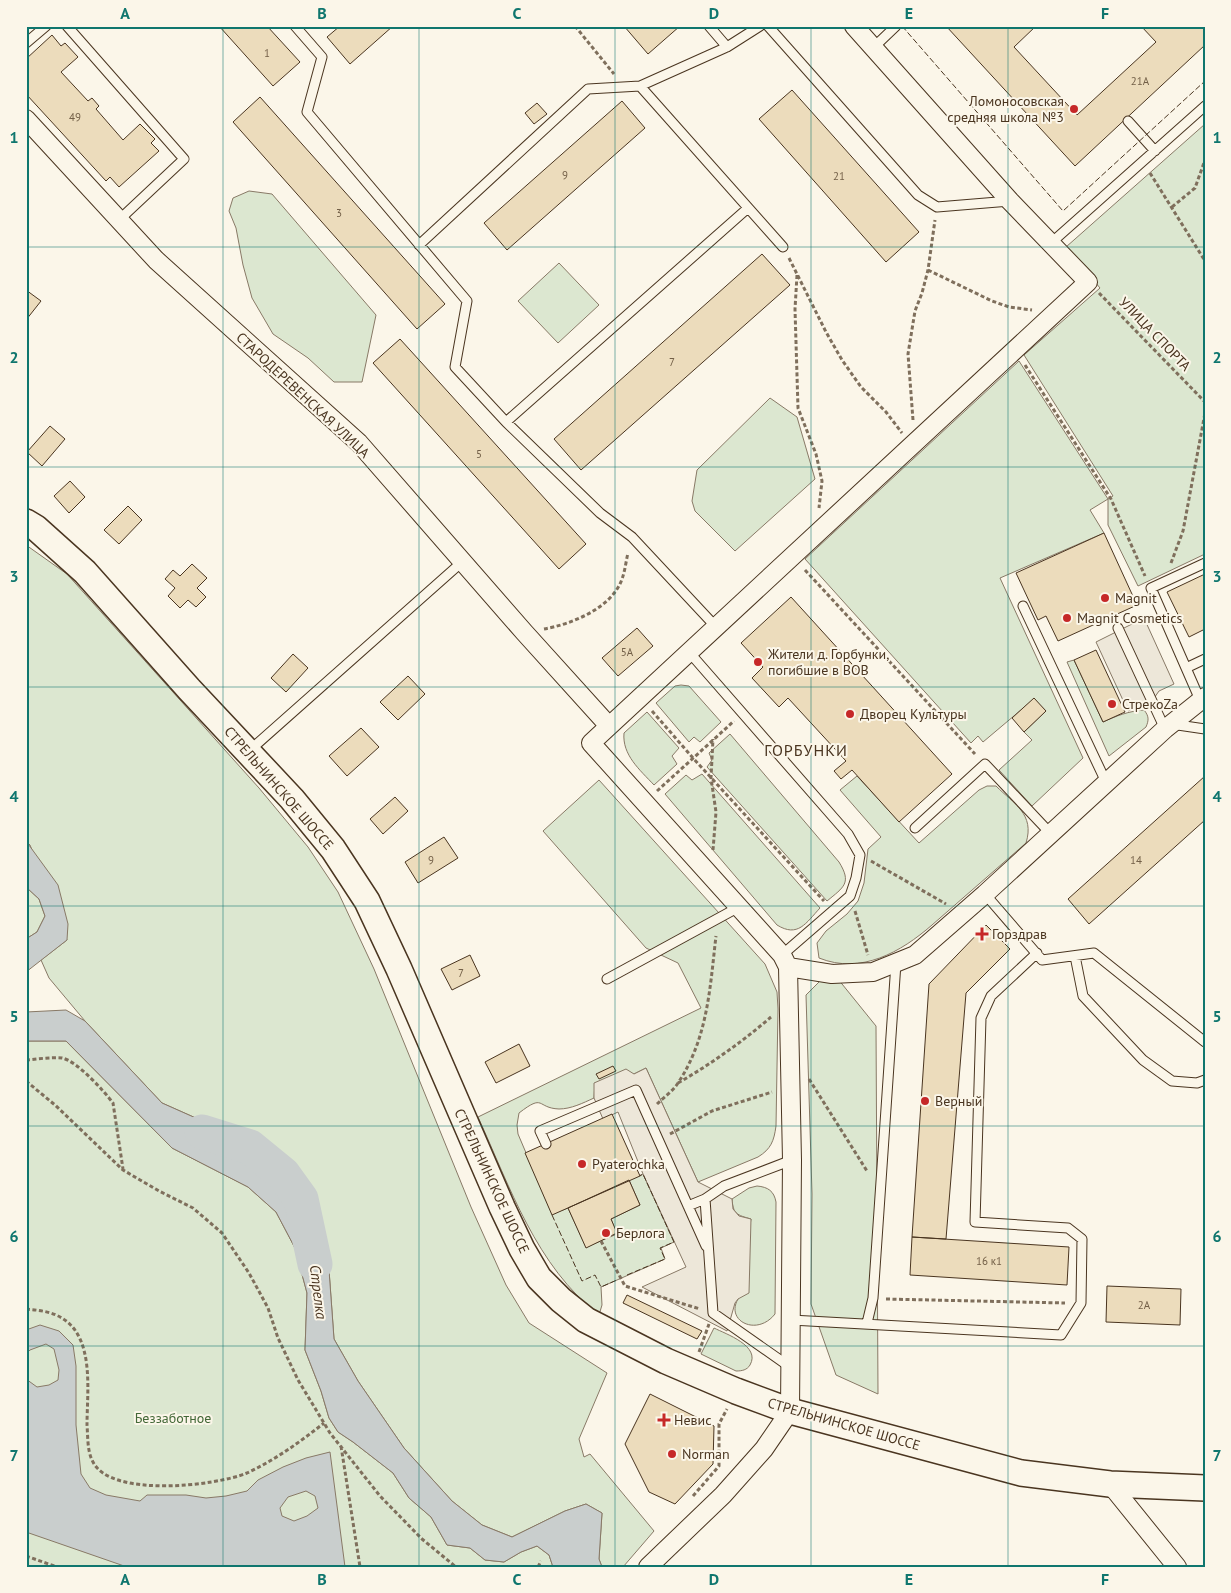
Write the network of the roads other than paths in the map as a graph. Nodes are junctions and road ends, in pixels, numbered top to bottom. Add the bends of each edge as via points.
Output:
1 (46, 26) edge
2 (67, 26) edge
3 (295, 26) edge
4 (709, 26) edge
5 (760, 26) edge
6 (768, 26) edge
7 (854, 26) edge
8 (896, 26) edge
9 (26, 42) edge
10 (727, 47) junction
11 (873, 48) junction
12 (640, 86) junction
13 (1205, 106) edge
14 (26, 119) edge
15 (1128, 121) dead end
16 (1155, 151) junction
17 (1010, 201) junction
18 (748, 208) junction
19 (119, 220) junction
20 (1051, 243) junction
21 (419, 245) junction
22 (783, 247) road end
23 (506, 422) junction
24 (26, 522) edge
25 (462, 562) junction
26 (1205, 563) edge
27 (1023, 606) dead end
28 (716, 627) junction
29 (1118, 628) dead end
30 (689, 652) junction
31 (1205, 659) edge
32 (1186, 668) junction
33 (1202, 698) edge
34 (609, 726) junction
35 (1168, 727) junction
36 (1205, 729) edge
37 (248, 752) junction
38 (1106, 782) junction
39 (915, 828) dead end
40 (1051, 834) junction
41 (985, 894) junction
42 (739, 907) junction
43 (1037, 953) junction
44 (1075, 956) junction
45 (785, 961) junction
46 (896, 963) junction
47 (607, 979) dead end
48 (1205, 1042) edge
49 (1205, 1080) edge
50 (546, 1144) dead end
51 (792, 1160) junction
52 (705, 1199) junction
53 (688, 1206) junction
54 (709, 1253) junction
55 (791, 1320) junction
56 (868, 1323) junction
57 (791, 1368) junction
58 (790, 1411) junction
59 (1110, 1484) junction
60 (1205, 1488) edge
61 (648, 1567) edge
62 (1177, 1567) edge

1 - 9 lane
2 - 19 lane via 184,160
3 - 21 lane via 322,57 307,112
4 - 10 lane
5 - 10 lane
6 - 17 lane via 918,195 937,206
7 - 11 street
8 - 11 lane
10 - 12 lane
11 - 17 street
12 - 18 lane
12 - 21 lane via 588,89
13 - 16 lane
14 - 19 street, СТАРОДЕРЕВЕНСКАЯ УЛИЦА
15 - 16 lane
16 - 20 lane
17 - 20 street
18 - 22 lane
18 - 23 lane
19 - 25 street, СТАРОДЕРЕВЕНСКАЯ УЛИЦА via 156,260 359,443
20 - 28 street via 1088,282
21 - 23 lane via 467,301 455,367
23 - 28 lane via 600,512 632,537
24 - 37 main road, СТРЕЛЬНИНСКОЕ ШОССЕ via 85,572
25 - 34 street, СТАРОДЕРЕВЕНСКАЯ УЛИЦА
25 - 37 lane
26 - 32 lane via 1151,588
27 - 38 lane
28 - 30 street
29 - 35 lane
30 - 34 street
30 - 45 lane via 848,834 860,855 850,896
31 - 32 lane
32 - 33 lane
33 - 35 street
34 - 42 street via 591,743
35 - 36 lane
35 - 38 street
37 - 58 main road, СТРЕЛЬНИНСКОЕ ШОССЕ via 333,849 367,902 502,1207 540,1278 586,1320 666,1361
38 - 40 street
39 - 40 lane via 985,764
40 - 41 street
41 - 43 lane
41 - 46 street via 915,955
42 - 45 street
42 - 47 lane
43 - 44 lane via 1042,960
43 - 56 lane via 991,996 981,1018 975,1222 1068,1228 1075,1233 1082,1239 1081,1303 1062,1335
44 - 48 lane via 1094,954
44 - 49 lane via 1083,996 1143,1060 1172,1081 1197,1083
45 - 46 street via 832,974 873,972
45 - 51 street via 791,1051
46 - 56 lane via 873,1298
50 - 53 lane via 540,1131 636,1090
51 - 52 lane via 724,1186
51 - 55 street
52 - 53 lane
52 - 54 lane
53 - 54 lane
54 - 57 lane via 713,1313
55 - 56 lane
55 - 57 street
57 - 58 street
58 - 59 main road, СТРЕЛЬНИНСКОЕ ШОССЕ via 1022,1473
58 - 61 street via 764,1449 723,1496
59 - 60 main road, СТРЕЛЬНИНСКОЕ ШОССЕ
59 - 62 street

